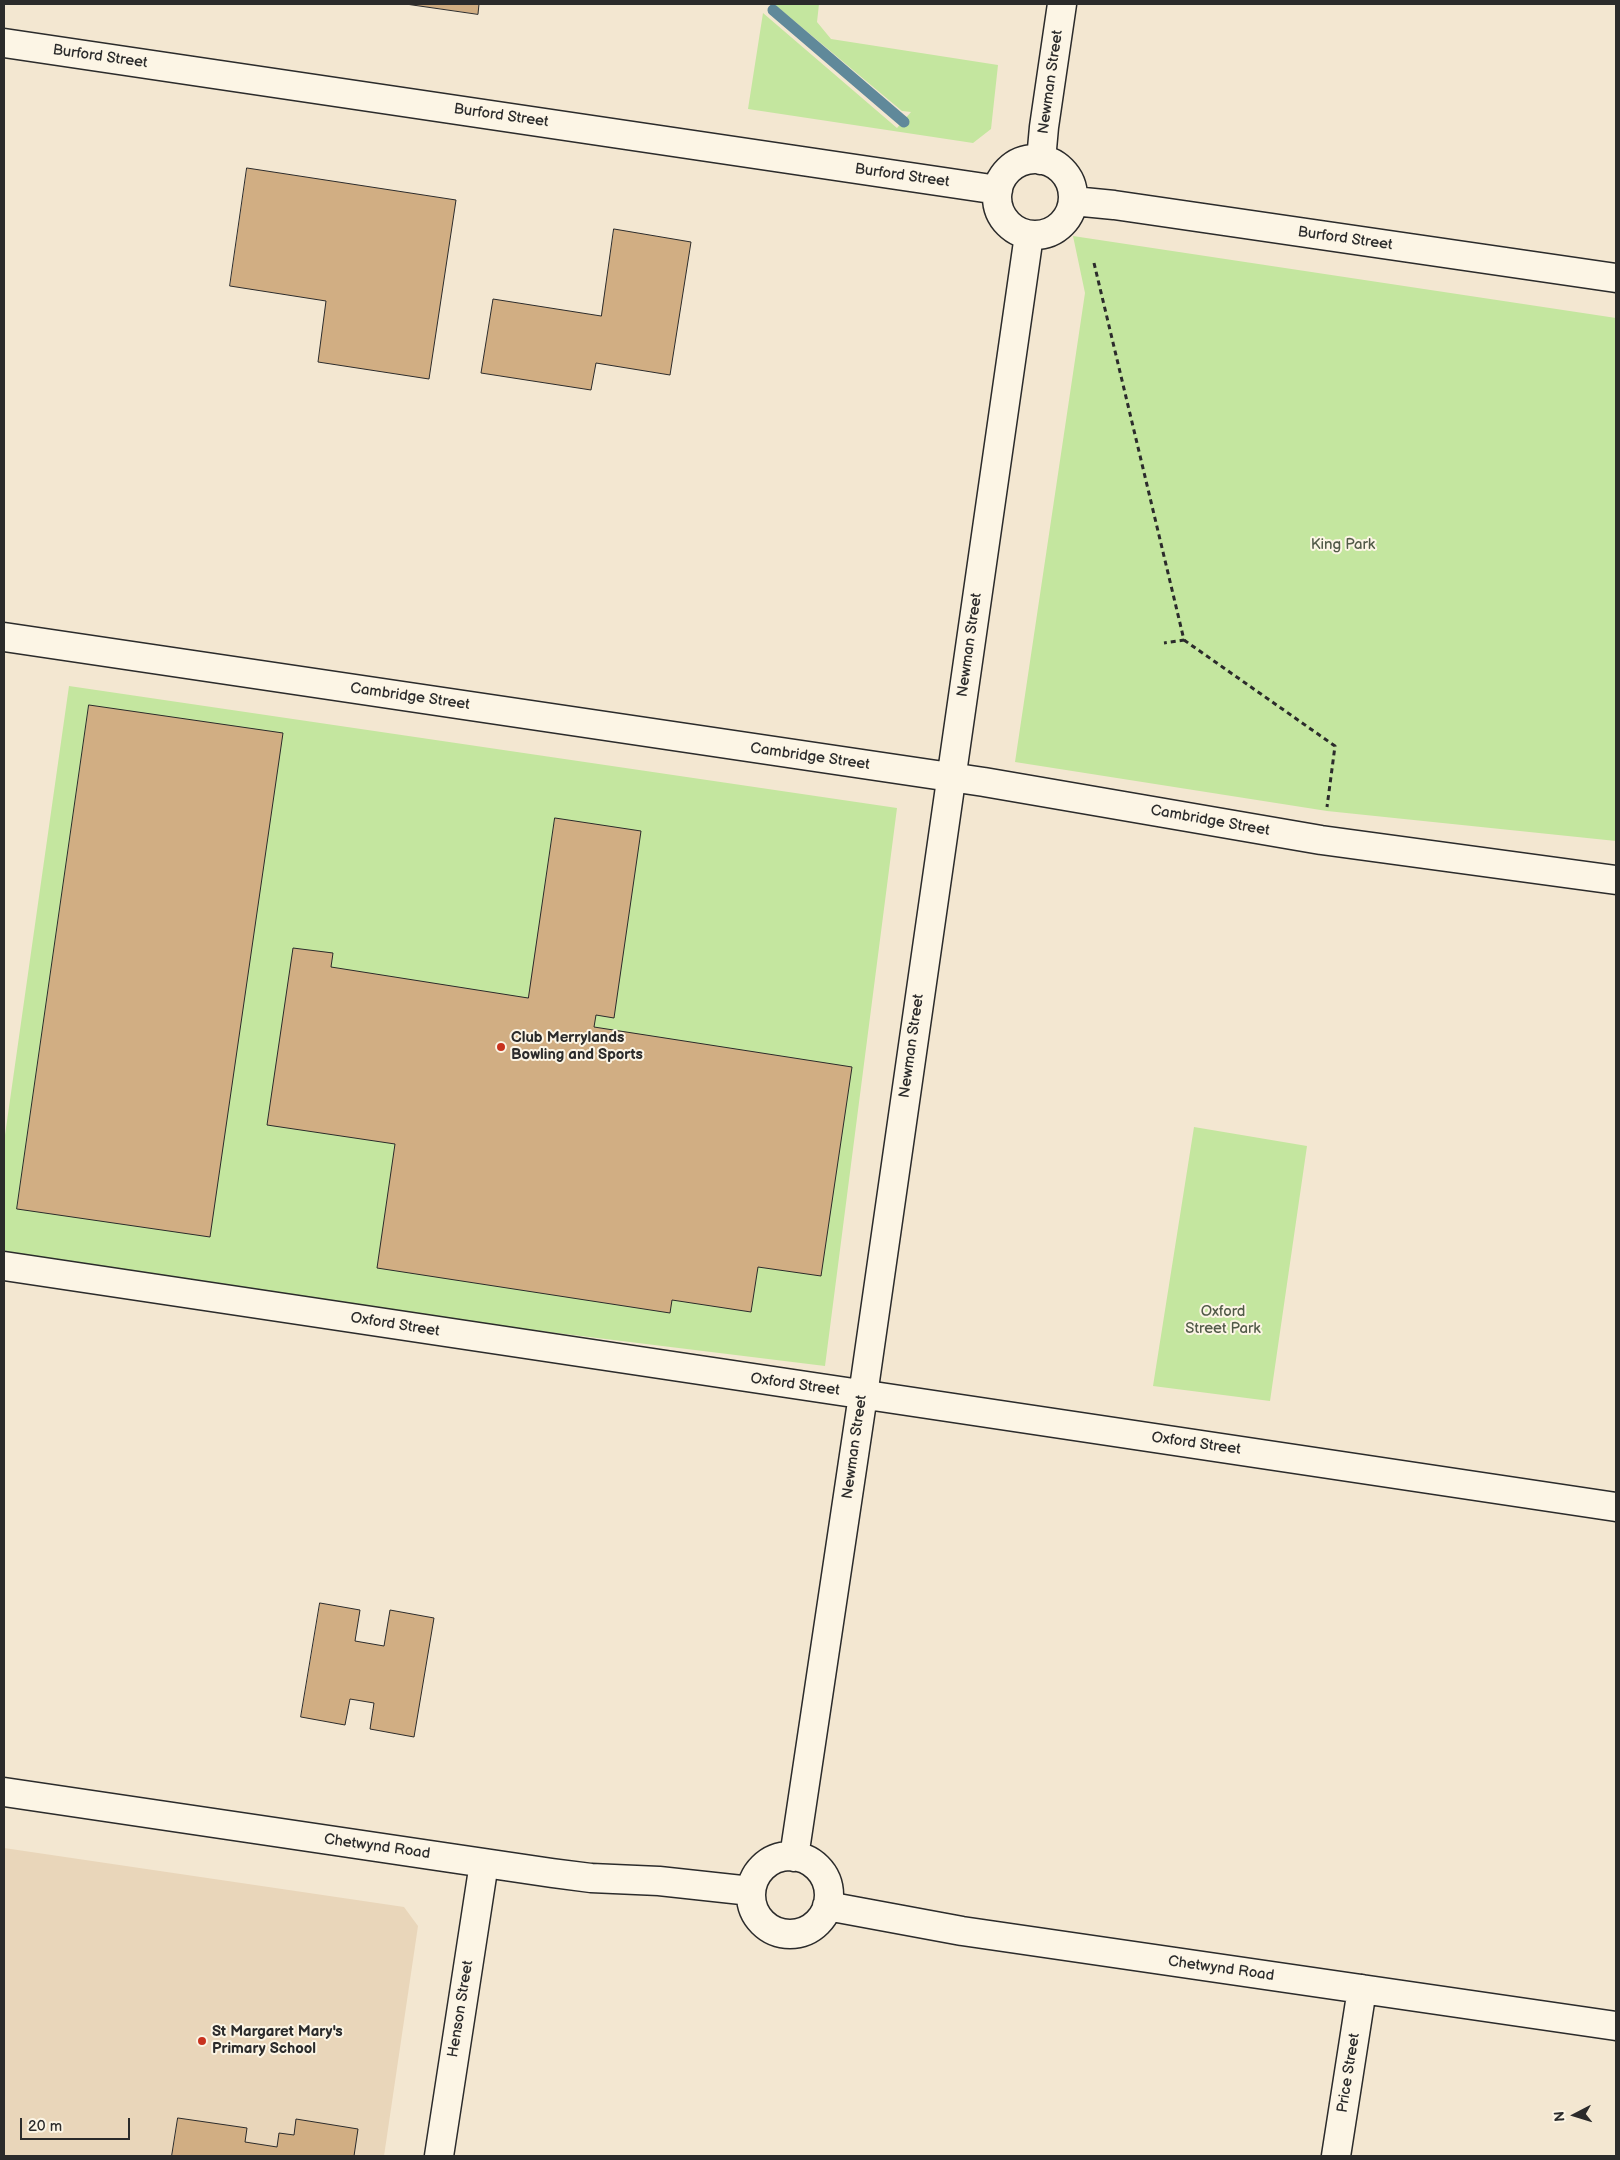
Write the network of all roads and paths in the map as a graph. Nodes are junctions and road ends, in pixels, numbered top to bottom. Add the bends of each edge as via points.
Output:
1 (1062, 4) edge
2 (4, 43) edge
3 (1041, 160) junction
4 (998, 190) junction
5 (1073, 201) junction
6 (1029, 235) junction
7 (1094, 263) dead end
8 (1616, 278) edge
9 (4, 637) edge
10 (1184, 640) junction
11 (1164, 643) dead end
12 (950, 778) junction
13 (1321, 840) junction
14 (1616, 880) edge
15 (4, 1266) edge
16 (863, 1395) junction
17 (1616, 1507) edge
18 (4, 1792) edge
19 (794, 1856) junction
20 (484, 1863) junction
21 (751, 1891) junction
22 (827, 1906) junction
23 (1362, 1989) junction
24 (1616, 2026) edge
25 (439, 2156) edge
26 (1336, 2156) edge

1 - 3 street, Newman Street
2 - 4 street, Burford Street
3 - 4 street via 1019,163 1009,170
3 - 5 street via 1052,163 1065,174
4 - 6 street via 998,202 1008,224
5 - 6 street via 1063,223 1047,233
5 - 8 street, Burford Street
6 - 12 street, Newman Street
7 - 10 path
9 - 12 street, Cambridge Street
10 - 11 path
10 - 13 path via 1335,746
12 - 13 street, Cambridge Street
12 - 16 street, Newman Street
13 - 14 street, Cambridge Street
15 - 16 street, Oxford Street
16 - 17 street, Oxford Street
16 - 19 street, Newman Street
18 - 20 street, Chetwynd Road
19 - 21 street via 771,1861 761,1869
19 - 22 street via 815,1866 822,1874 827,1884
20 - 21 street, Chetwynd Road via 591,1878 659,1881
20 - 25 street, Henson Street
21 - 22 street via 757,1916 776,1932 801,1933 813,1927
22 - 23 street, Chetwynd Road via 962,1931
23 - 24 street, Chetwynd Road
23 - 26 street, Price Street

